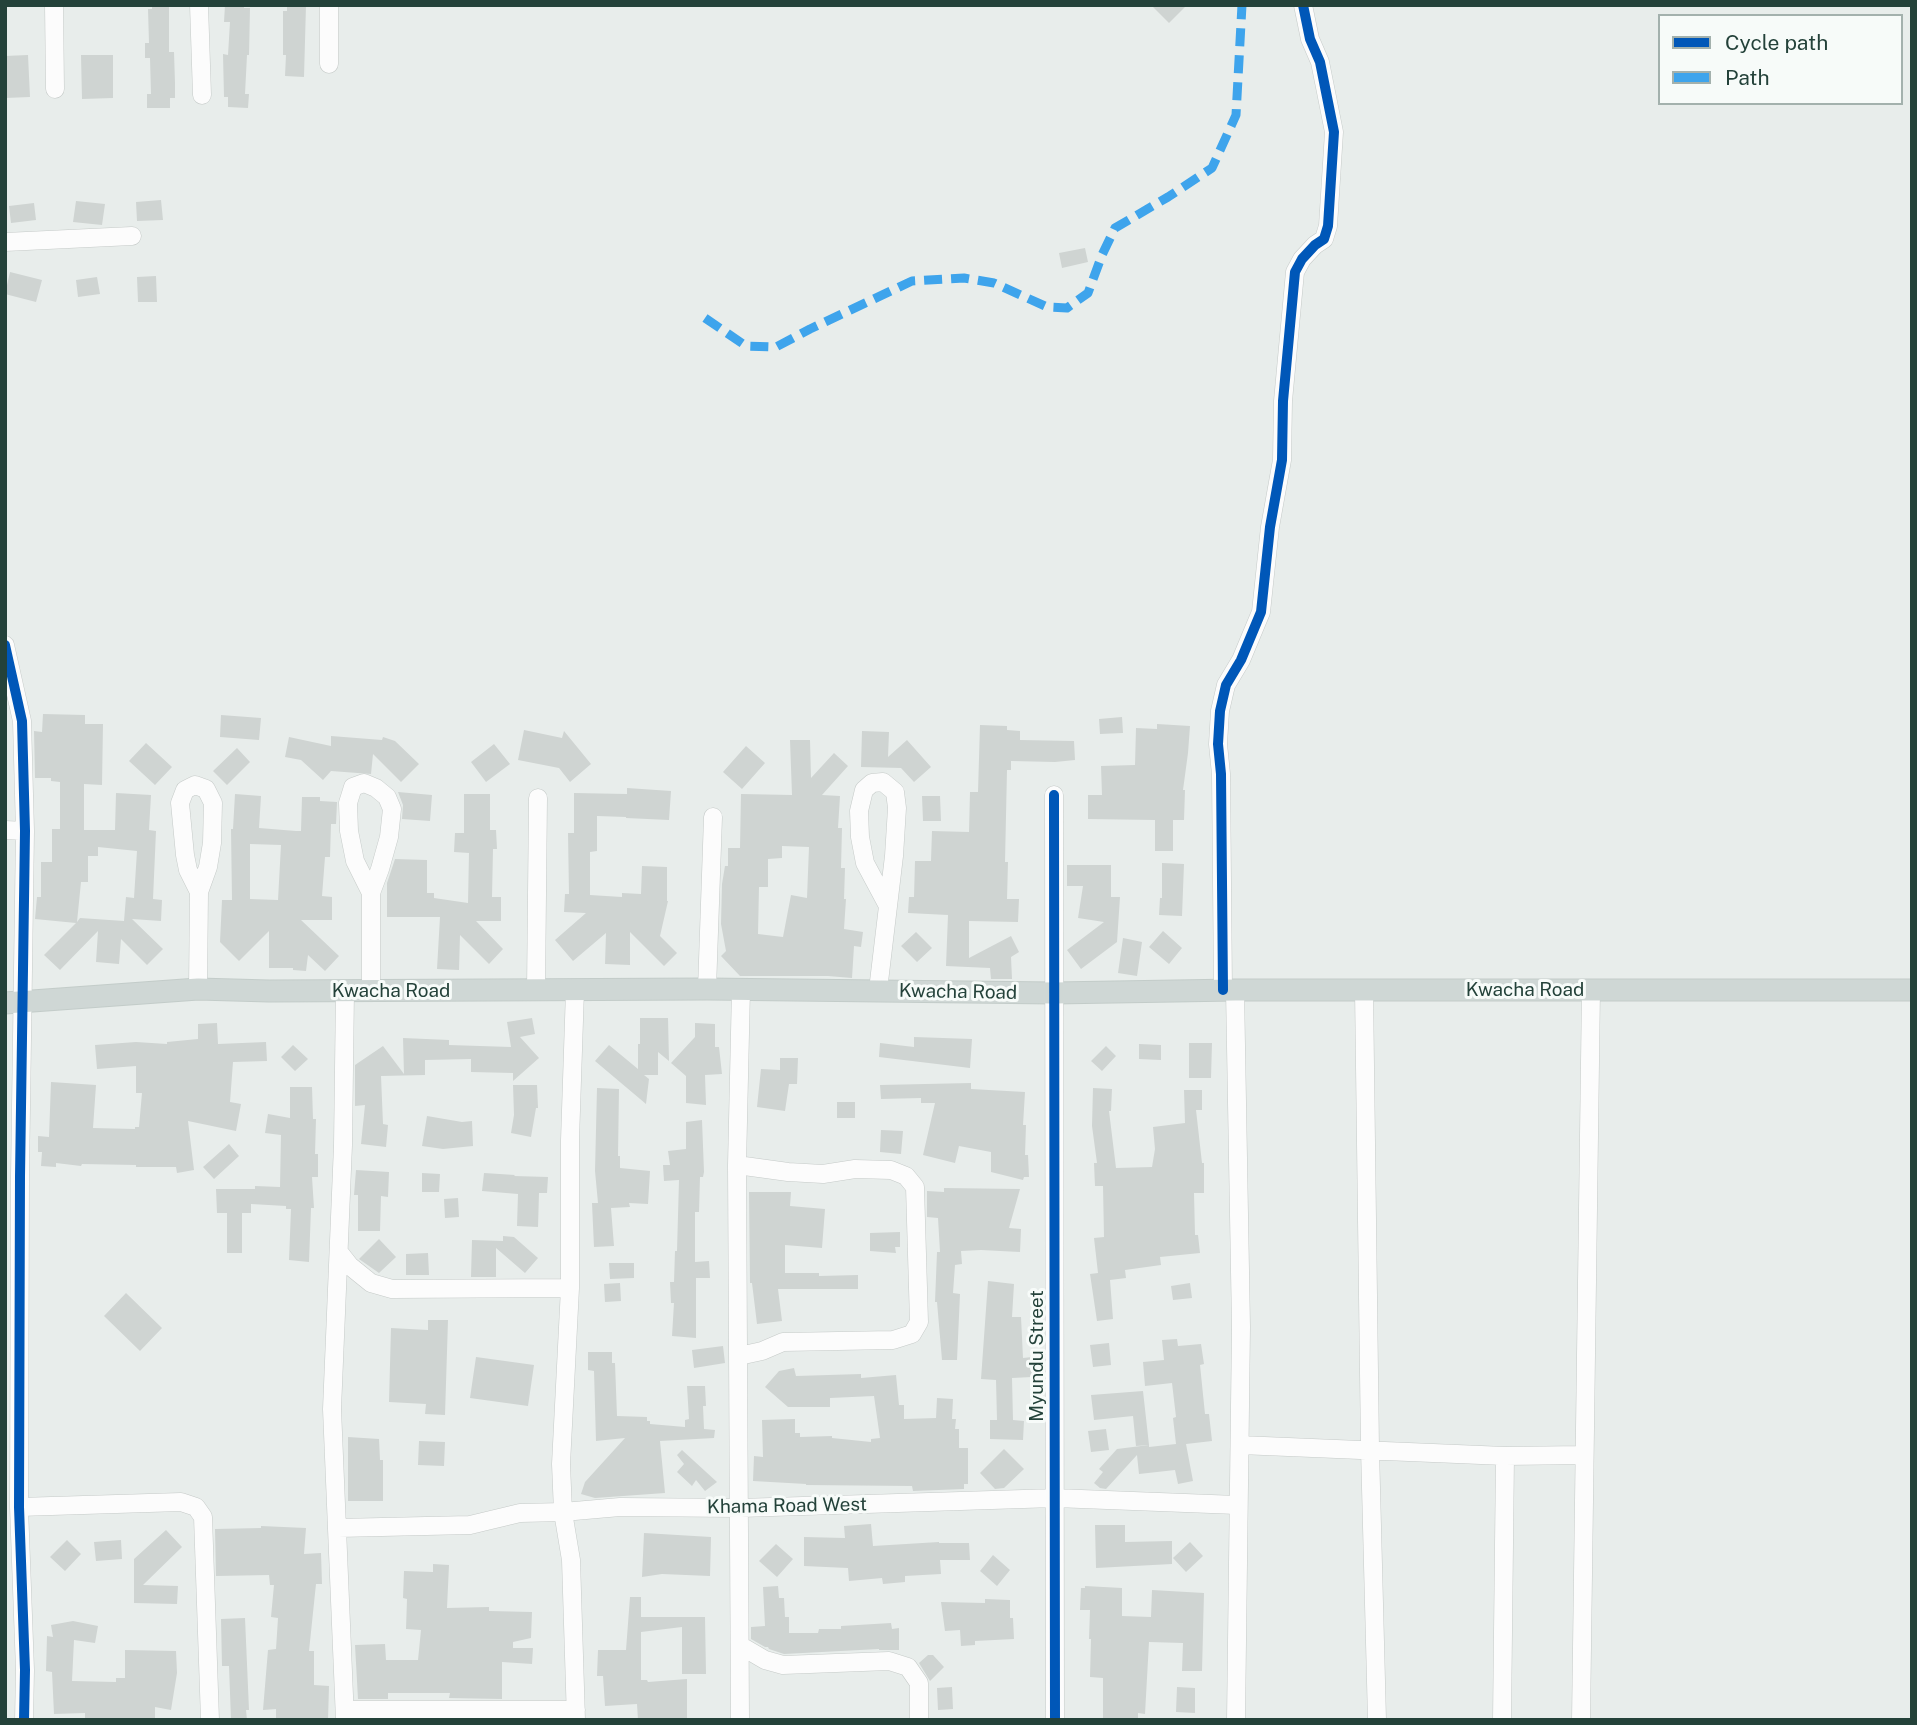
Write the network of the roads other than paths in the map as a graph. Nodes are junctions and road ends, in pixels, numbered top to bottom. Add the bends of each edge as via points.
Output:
1 (54, 5) edge
2 (199, 5) edge
3 (329, 5) edge
4 (1303, 5) edge
5 (329, 64) dead end
6 (55, 89) dead end
7 (202, 95) dead end
8 (132, 236) dead end
9 (5, 242) edge
10 (5, 645) edge
11 (13, 720) edge
12 (1054, 795) dead end
13 (538, 798) dead end
14 (713, 817) dead end
15 (5, 830) edge
16 (25, 831) junction
17 (200, 892) junction
18 (371, 893) junction
19 (888, 906) junction
20 (198, 989) junction
21 (707, 989) junction
22 (741, 989) junction
23 (1591, 989) junction
24 (371, 990) junction
25 (536, 990) junction
26 (575, 990) junction
27 (878, 990) junction
28 (1229, 990) junction
29 (1364, 990) junction
30 (1912, 990) edge
31 (345, 991) junction
32 (1054, 993) junction
33 (14, 1003) edge
34 (737, 1165) junction
35 (13, 1175) edge
36 (339, 1252) junction
37 (570, 1288) junction
38 (739, 1356) junction
39 (1240, 1445) junction
40 (1370, 1449) junction
41 (1584, 1455) junction
42 (1505, 1456) junction
43 (1055, 1498) junction
44 (14, 1502) edge
45 (1237, 1505) junction
46 (740, 1508) junction
47 (563, 1512) junction
48 (338, 1528) junction
49 (741, 1646) junction
50 (345, 1715) edge
51 (576, 1715) edge
52 (24, 1720) edge
53 (210, 1720) edge
54 (740, 1720) edge
55 (919, 1720) edge
56 (1055, 1720) edge
57 (1236, 1720) edge
58 (1377, 1720) edge
59 (1502, 1720) edge
60 (1581, 1720) edge

1 - 6 street
2 - 7 street
3 - 5 street
4 - 28 street via 1334,132 1328,226 1324,239 1294,272 1282,460 1261,612 1226,685 1220,711
8 - 9 street
10 - 11 street
11 - 16 street
12 - 32 street, Myundu Street
13 - 25 street
14 - 21 street
15 - 16 street
16 - 33 street
17 - 17 street via 212,843 213,803 206,789 195,785 185,790 180,803 188,870
17 - 20 street
18 - 18 street via 386,848 391,809 387,797 364,783 353,787 348,803 349,831 355,861
18 - 24 street
19 - 19 street via 897,808 895,792 883,782 864,790 860,837 865,863
19 - 27 street
20 - 31 main road, Kwacha Road
20 - 33 main road, Kwacha Road
21 - 22 main road, Kwacha Road
21 - 26 main road, Kwacha Road
22 - 27 main road, Kwacha Road
22 - 34 street
23 - 29 main road, Kwacha Road
23 - 30 main road, Kwacha Road
23 - 41 street
24 - 25 main road, Kwacha Road
24 - 31 main road, Kwacha Road
25 - 26 main road, Kwacha Road
26 - 37 street
27 - 32 main road, Kwacha Road
28 - 29 main road, Kwacha Road
28 - 32 main road, Kwacha Road
28 - 39 street via 1241,1327
29 - 40 street
31 - 36 street
32 - 43 street, Myundu Street
33 - 35 street
34 - 38 street
34 - 38 street via 823,1174 891,1170 906,1177 915,1188 919,1322 912,1334 893,1339 783,1342
35 - 44 street
36 - 37 street via 371,1283 392,1289
36 - 48 street via 332,1409
37 - 47 street
38 - 46 street
39 - 40 street
39 - 45 street
40 - 42 street
40 - 58 street
41 - 42 street
41 - 60 street
42 - 59 street
43 - 45 street, Khama Road West
43 - 46 street, Khama Road West
43 - 56 street, Myundu Street
44 - 52 street
44 - 53 street via 181,1502 195,1507 203,1517
45 - 57 street
46 - 47 street, Khama Road West via 620,1507
46 - 49 street
47 - 48 street, Khama Road West via 520,1513 470,1525
47 - 51 street via 571,1560
48 - 50 street
49 - 54 street
49 - 55 street via 783,1665 889,1661 908,1667 919,1683
50 - 51 street

